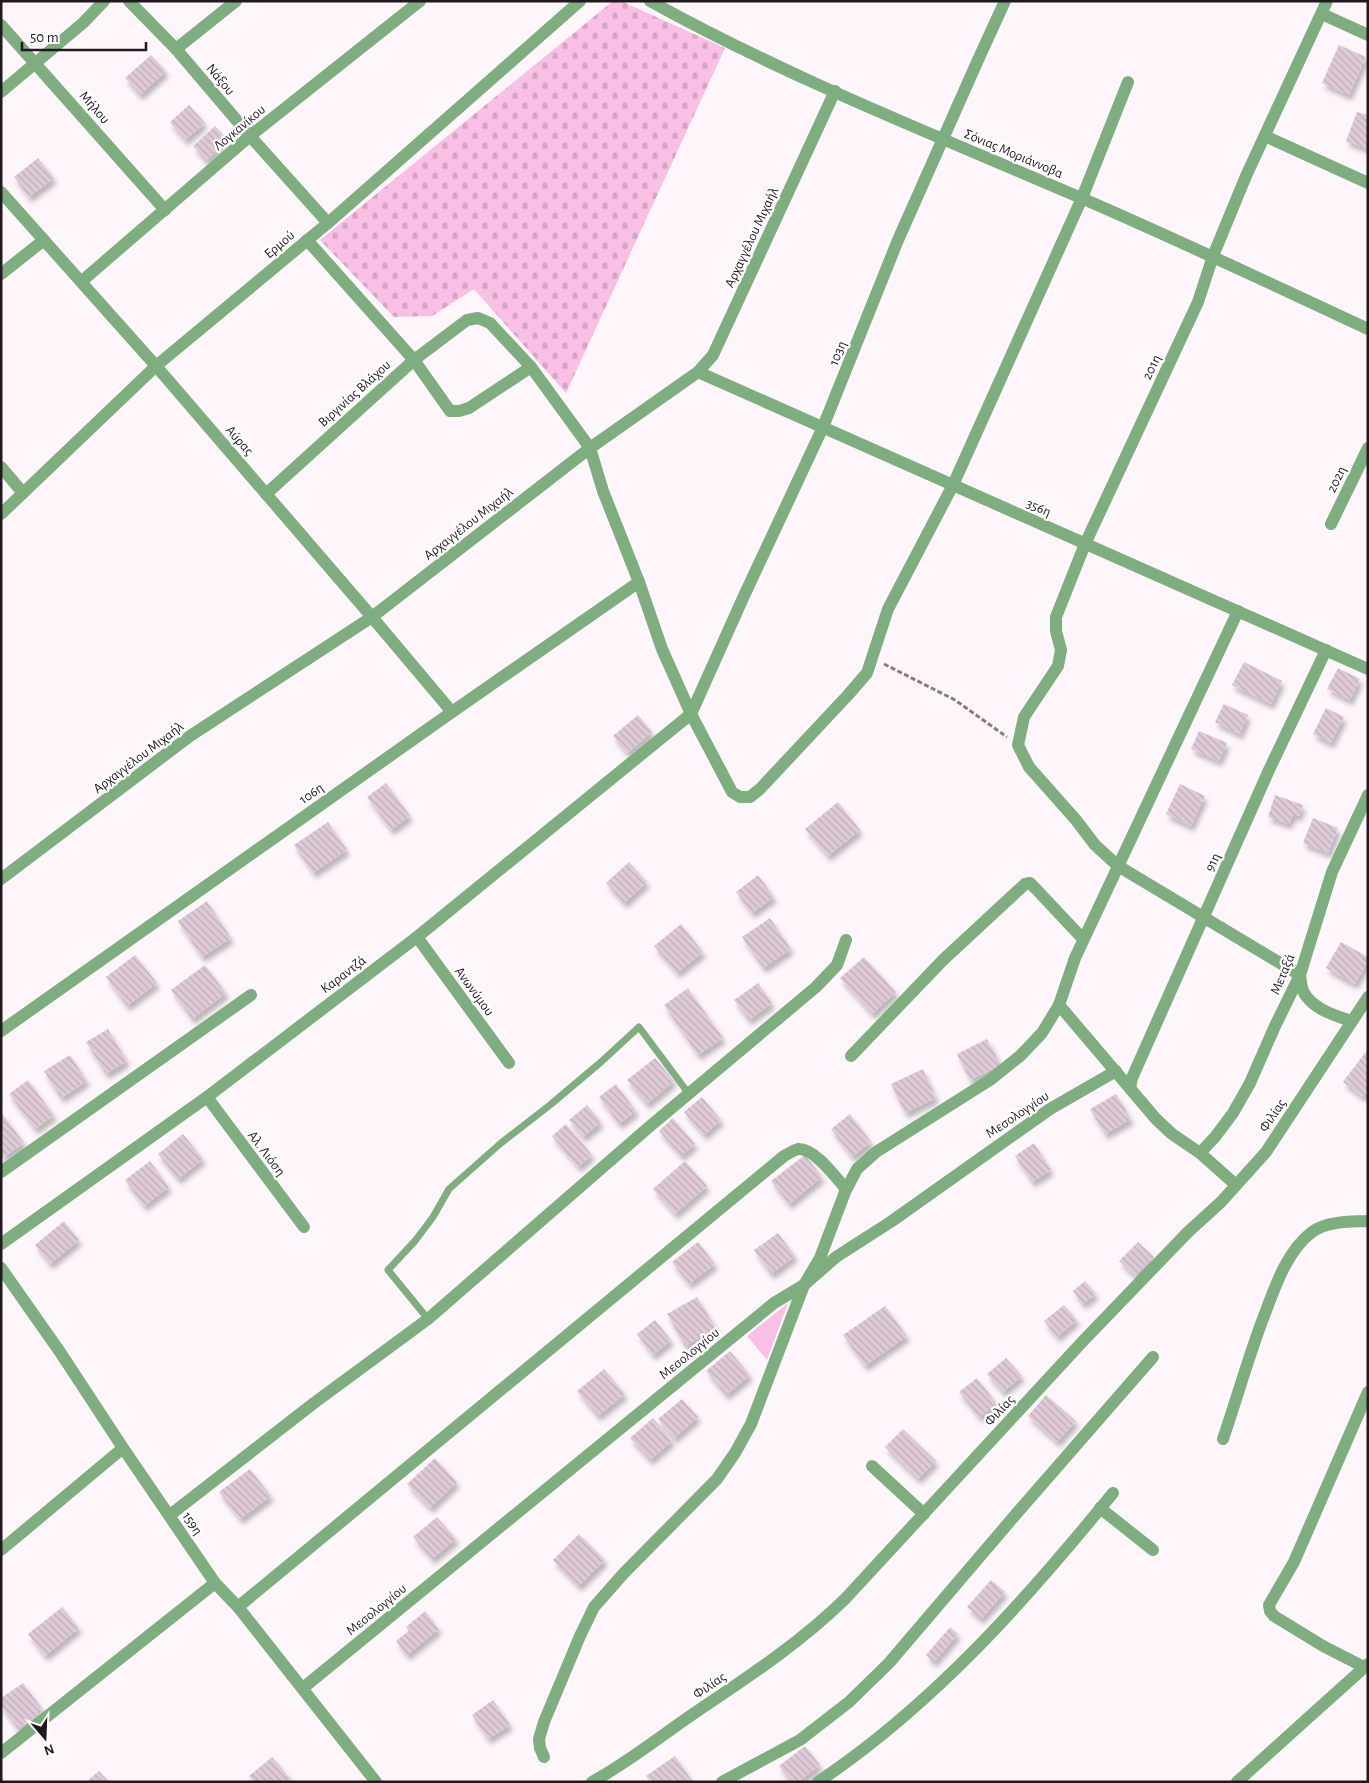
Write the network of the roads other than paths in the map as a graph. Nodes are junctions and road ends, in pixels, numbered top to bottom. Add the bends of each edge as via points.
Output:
1 (104, 1) edge
2 (129, 1) edge
3 (236, 1) edge
4 (420, 1) edge
5 (580, 1) edge
6 (650, 1) edge
7 (1006, 1) edge
8 (1328, 1) edge
9 (1322, 14) junction
10 (1, 24) edge
11 (1368, 35) edge
12 (176, 49) junction
13 (35, 62) junction
14 (1128, 82) dead end
15 (835, 91) junction
16 (1, 92) edge
17 (250, 136) junction
18 (1265, 136) junction
19 (943, 139) junction
20 (1368, 184) edge
21 (1, 192) edge
22 (1082, 198) junction
23 (165, 210) junction
24 (328, 223) junction
25 (44, 240) junction
26 (307, 240) junction
27 (1212, 256) junction
28 (1, 274) edge
29 (82, 281) junction
30 (1368, 329) edge
31 (414, 360) junction
32 (156, 366) junction
33 (531, 367) junction
34 (698, 372) junction
35 (823, 427) junction
36 (590, 448) junction
37 (1368, 448) edge
38 (1, 467) edge
39 (953, 485) junction
40 (23, 493) junction
41 (266, 494) junction
42 (1, 514) edge
43 (1331, 524) dead end
44 (1085, 544) junction
45 (639, 582) junction
46 (1238, 611) junction
47 (372, 617) junction
48 (1326, 650) junction
49 (1368, 669) edge
50 (452, 712) junction
51 (692, 714) junction
52 (1368, 795) edge
53 (1118, 866) junction
54 (1, 879) edge
55 (1204, 918) junction
56 (417, 937) junction
57 (1083, 939) junction
58 (846, 940) dead end
59 (1300, 975) junction
60 (251, 995) dead end
61 (1368, 997) edge
62 (1059, 1005) junction
63 (1351, 1021) junction
64 (1, 1031) edge
65 (851, 1056) dead end
66 (509, 1064) dead end
67 (1116, 1072) junction
68 (1130, 1088) junction
69 (689, 1094) junction
70 (207, 1097) junction
71 (1200, 1153) junction
72 (1, 1172) edge
73 (1236, 1185) junction
74 (846, 1189) junction
75 (1368, 1222) edge
76 (304, 1227) dead end
77 (1, 1244) edge
78 (1, 1268) edge
79 (804, 1286) junction
80 (428, 1319) junction
81 (1153, 1357) dead end
82 (1368, 1392) edge
83 (1223, 1439) dead end
84 (123, 1448) junction
85 (872, 1466) dead end
86 (1113, 1493) dead end
87 (1100, 1508) junction
88 (924, 1514) junction
89 (170, 1515) junction
90 (1, 1550) edge
91 (1153, 1550) dead end
92 (215, 1583) junction
93 (238, 1607) junction
94 (1366, 1666) edge
95 (303, 1688) junction
96 (1, 1753) edge
97 (544, 1757) dead end
98 (376, 1782) edge
99 (592, 1782) edge
100 (722, 1782) edge
101 (818, 1782) edge
102 (1237, 1782) edge

1 - 13 street via 83,23
2 - 12 street, Νάξου
3 - 12 street
4 - 17 street, Λογκανίκου
5 - 24 street, Ερμού
6 - 15 street, Σόνιας Μοριάννοβα via 734,45
7 - 19 street, 103η
8 - 9 street, 201η
9 - 11 street
9 - 18 street, 201η
10 - 13 street, Μήλου
12 - 17 street, Νάξου
13 - 16 street
13 - 23 street, Μήλου
14 - 22 street
15 - 19 street, Σόνιας Μοριάννοβα
15 - 34 street, Αρχαγγέλου Μιχαήλ via 712,355
17 - 23 street, Λογκανίκου
17 - 24 street, Νάξου
18 - 20 street
18 - 27 street, 201η
19 - 22 street, Σόνιας Μοριάννοβα
19 - 35 street, 103η via 898,240
21 - 25 street, Αύρας
22 - 27 street, Σόνιας Μοριάννοβα
22 - 39 street
23 - 29 street, Λογκανίκου
24 - 26 street, Ερμού
25 - 28 street
25 - 29 street, Αύρας
26 - 31 street
26 - 32 street, Ερμού
27 - 30 street, Σόνιας Μοριάννοβα
27 - 44 street, 201η via 1198,302
29 - 32 street, Αύρας
31 - 33 street, Βιργινίας Βλάχου via 466,320 478,318 490,323
31 - 33 street via 450,411 459,412
31 - 41 street, Βιργινίας Βλάχου
32 - 40 street, Ερμού
32 - 41 street, Αύρας
33 - 36 street
34 - 35 street, 356η
34 - 36 street, Αρχαγγέλου Μιχαήλ
35 - 39 street, 356η
35 - 51 street, 103η
36 - 45 street via 602,491
36 - 47 street, Αρχαγγέλου Μιχαήλ
37 - 43 street, 202η
38 - 40 street
39 - 44 street, 356η
39 - 51 street via 888,609 866,672 848,696 760,789 750,796 740,797 732,792
40 - 42 street, Ερμού
41 - 47 street, Αύρας
44 - 46 street, 356η
44 - 53 street, 201η via 1056,617 1061,650 1058,666 1024,717 1018,745 1029,767 1095,845
45 - 50 street, 106η
45 - 51 street via 662,649
46 - 48 street, 356η
46 - 53 street
47 - 50 street, Αύρας
47 - 54 street, Αρχαγγέλου Μιχαήλ via 190,736
48 - 49 street, 356η
48 - 55 street, 91η
50 - 64 street, 106η
51 - 56 street, Καραντζά
52 - 59 street, Μεταξά via 1332,872
53 - 55 street
53 - 57 street
55 - 59 street
55 - 68 street, 91η
56 - 66 street, Ανωνύμου
56 - 70 street, Καραντζά
57 - 62 street
57 - 65 street via 1030,883 1025,884 943,960
58 - 69 street via 837,965 816,987
59 - 63 street via 1304,991 1314,1004 1325,1012
59 - 71 street, Μεταξά via 1250,1083 1233,1112
60 - 72 street
61 - 63 street, Φιλίας
62 - 67 street
62 - 74 street via 1042,1033 1020,1056 990,1080 876,1152 857,1169
63 - 73 street, Φιλίας via 1266,1152
67 - 68 street
67 - 79 street, Μεσολογγίου via 1050,1109 836,1257
68 - 71 street via 1172,1134
69 - 80 street
69 - 80 lane via 639,1027 502,1143 449,1189 415,1241 388,1270
70 - 76 street, Αλ. Λιόση
70 - 77 street, Καραντζά
71 - 73 street
73 - 88 street, Φιλίας via 1084,1340
74 - 79 street via 820,1258
74 - 93 street via 808,1151 797,1149 784,1156
75 - 83 street via 1335,1223 1314,1230 1299,1244 1277,1282
78 - 84 street, 159η
79 - 95 street, Μεσολογγίου via 774,1303
79 - 97 street via 751,1424 735,1453 717,1479 594,1607 544,1722 539,1739
80 - 89 street
81 - 100 street via 889,1663 849,1702 800,1740
82 - 94 street via 1294,1562 1269,1605 1274,1616 1323,1646
84 - 89 street, 159η
84 - 90 street
85 - 88 street
86 - 87 street
87 - 91 street
87 - 101 street via 1024,1597 931,1694
88 - 99 street, Φιλίας via 820,1624 777,1657
89 - 92 street, 159η
92 - 93 street, 159η
92 - 96 street
93 - 95 street, 159η
94 - 102 street
95 - 98 street, 159η

